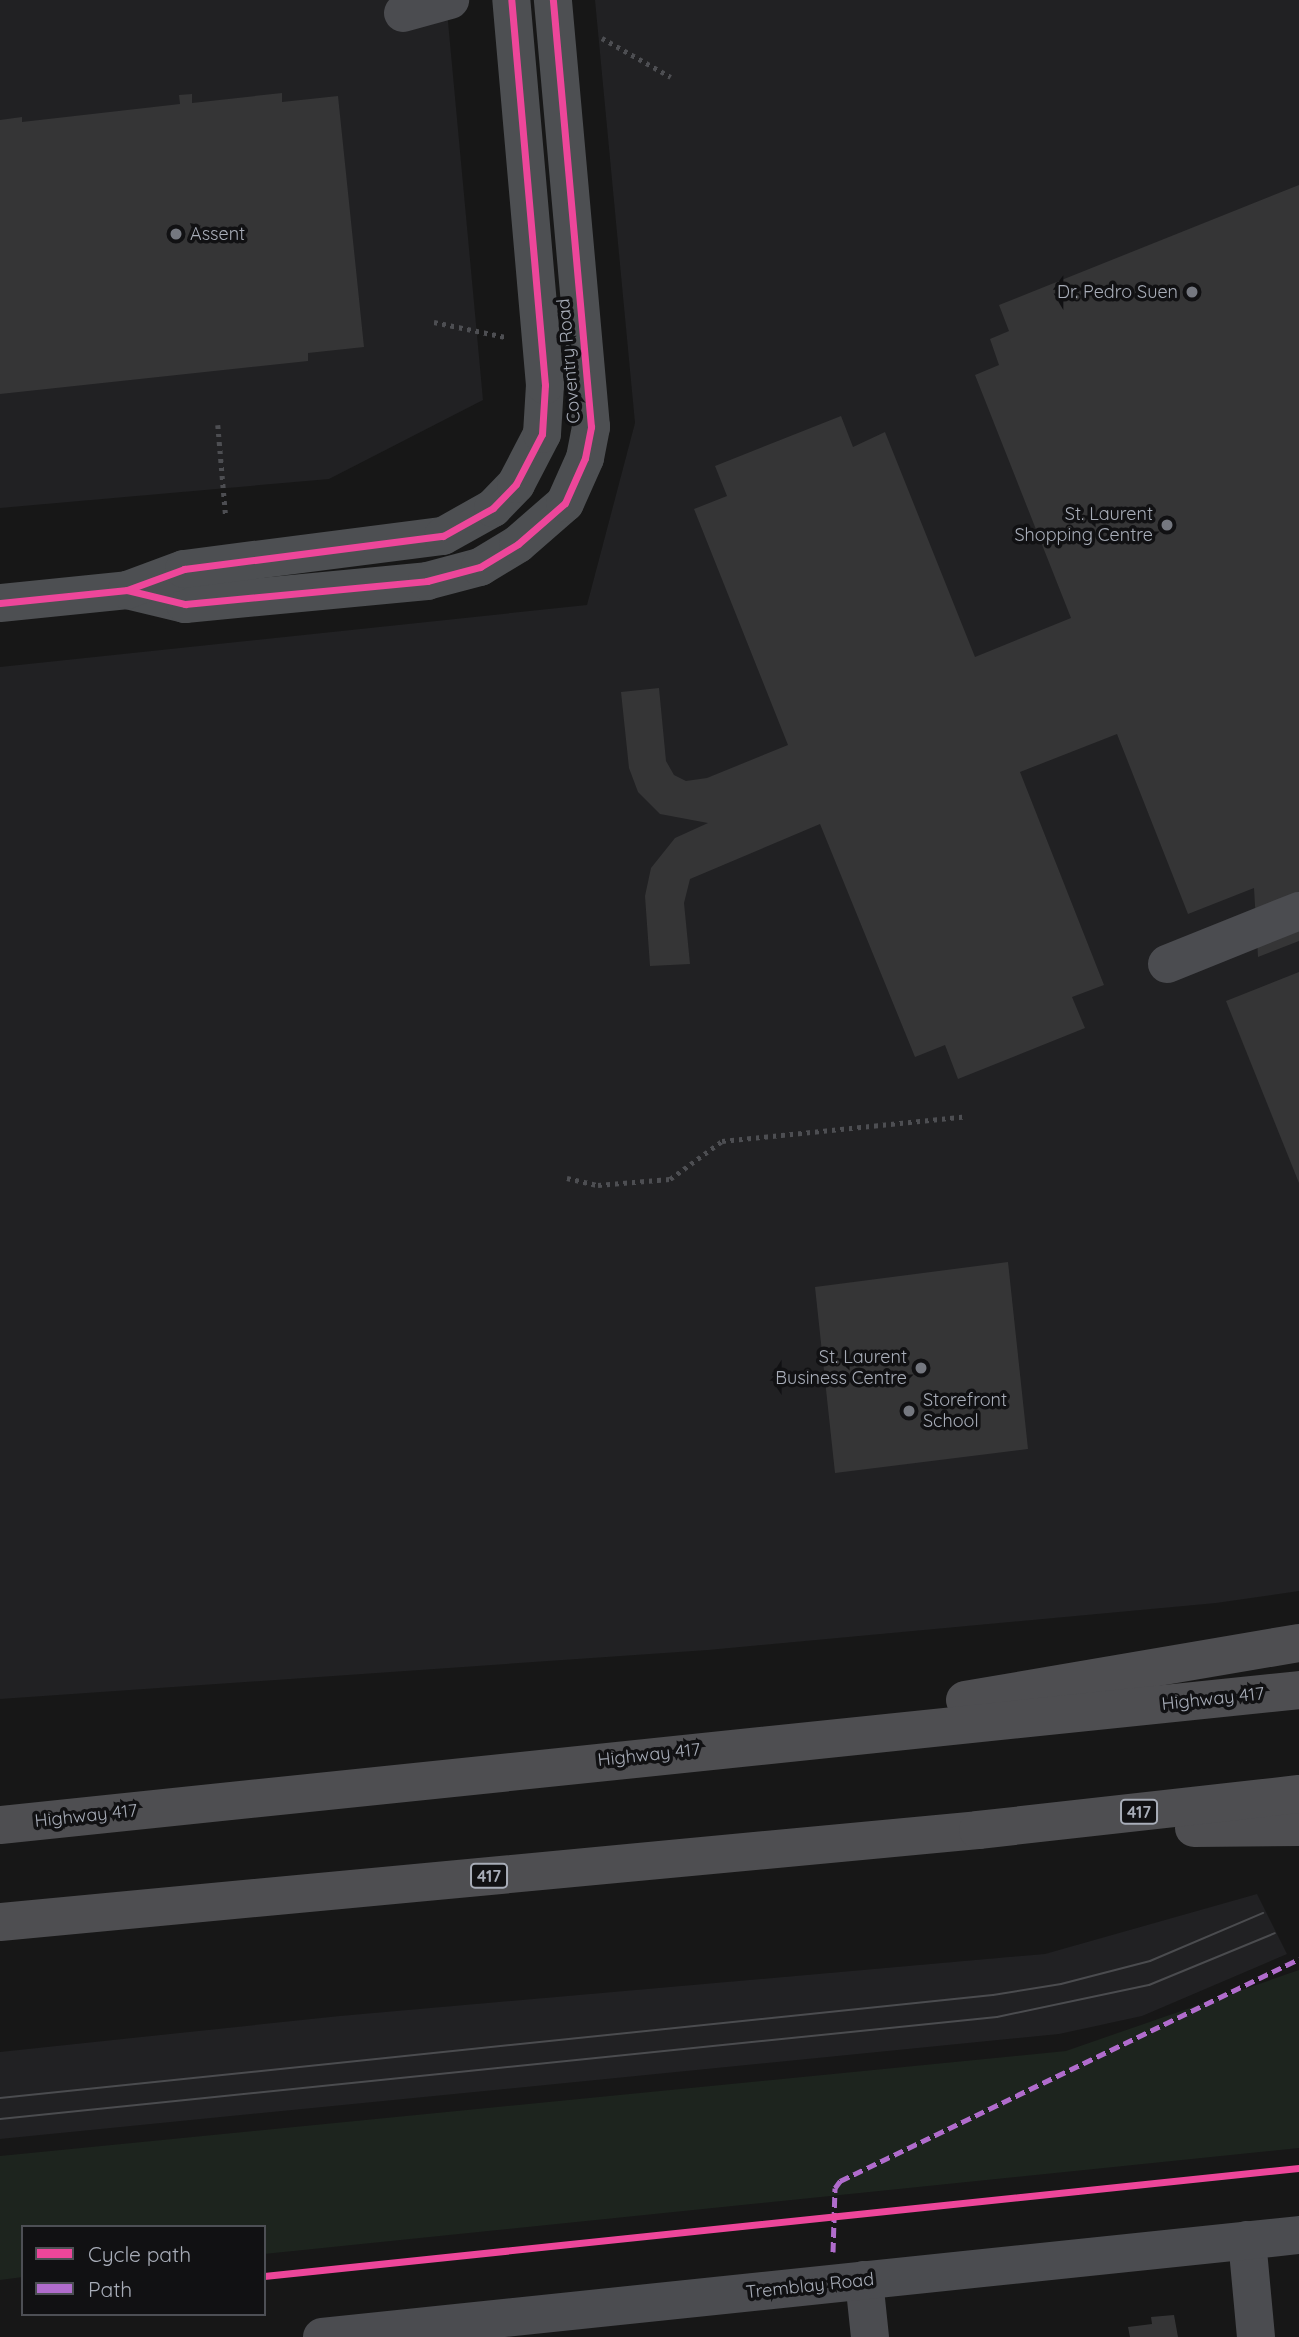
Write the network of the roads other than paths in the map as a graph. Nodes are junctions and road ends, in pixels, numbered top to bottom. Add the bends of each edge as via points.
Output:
1 (450, 0) edge
2 (511, 0) edge
3 (553, 0) edge
4 (403, 13) dead end
5 (127, 590) junction
6 (0, 603) edge
7 (1299, 911) edge
8 (1167, 964) dead end
9 (1299, 1643) edge
10 (1299, 1690) edge
11 (636, 1756) junction
12 (1299, 1794) edge
13 (0, 1825) edge
14 (1299, 1827) edge
15 (978, 1830) junction
16 (0, 1922) edge
17 (1299, 2235) edge
18 (1247, 2240) junction
19 (864, 2280) junction
20 (488, 2328) edge
21 (322, 2337) edge
22 (870, 2337) edge
23 (1256, 2337) edge

1 - 4 street
2 - 5 main road, Coventry Road via 545,386 542,434 516,484 492,508 443,536 184,569
3 - 5 main road, Coventry Road via 591,427 585,458 565,503 518,544 480,567 427,581 186,604
5 - 6 main road, Coventry Road
7 - 8 street
9 - 11 highway
10 - 11 highway, Highway 417
11 - 13 highway, Highway 417
12 - 15 highway, 417
14 - 15 highway
15 - 16 highway, 417
17 - 18 street, Tremblay Road
18 - 19 street, Tremblay Road
18 - 23 street
19 - 20 street, Tremblay Road
19 - 22 street
20 - 21 street, Tremblay Road

